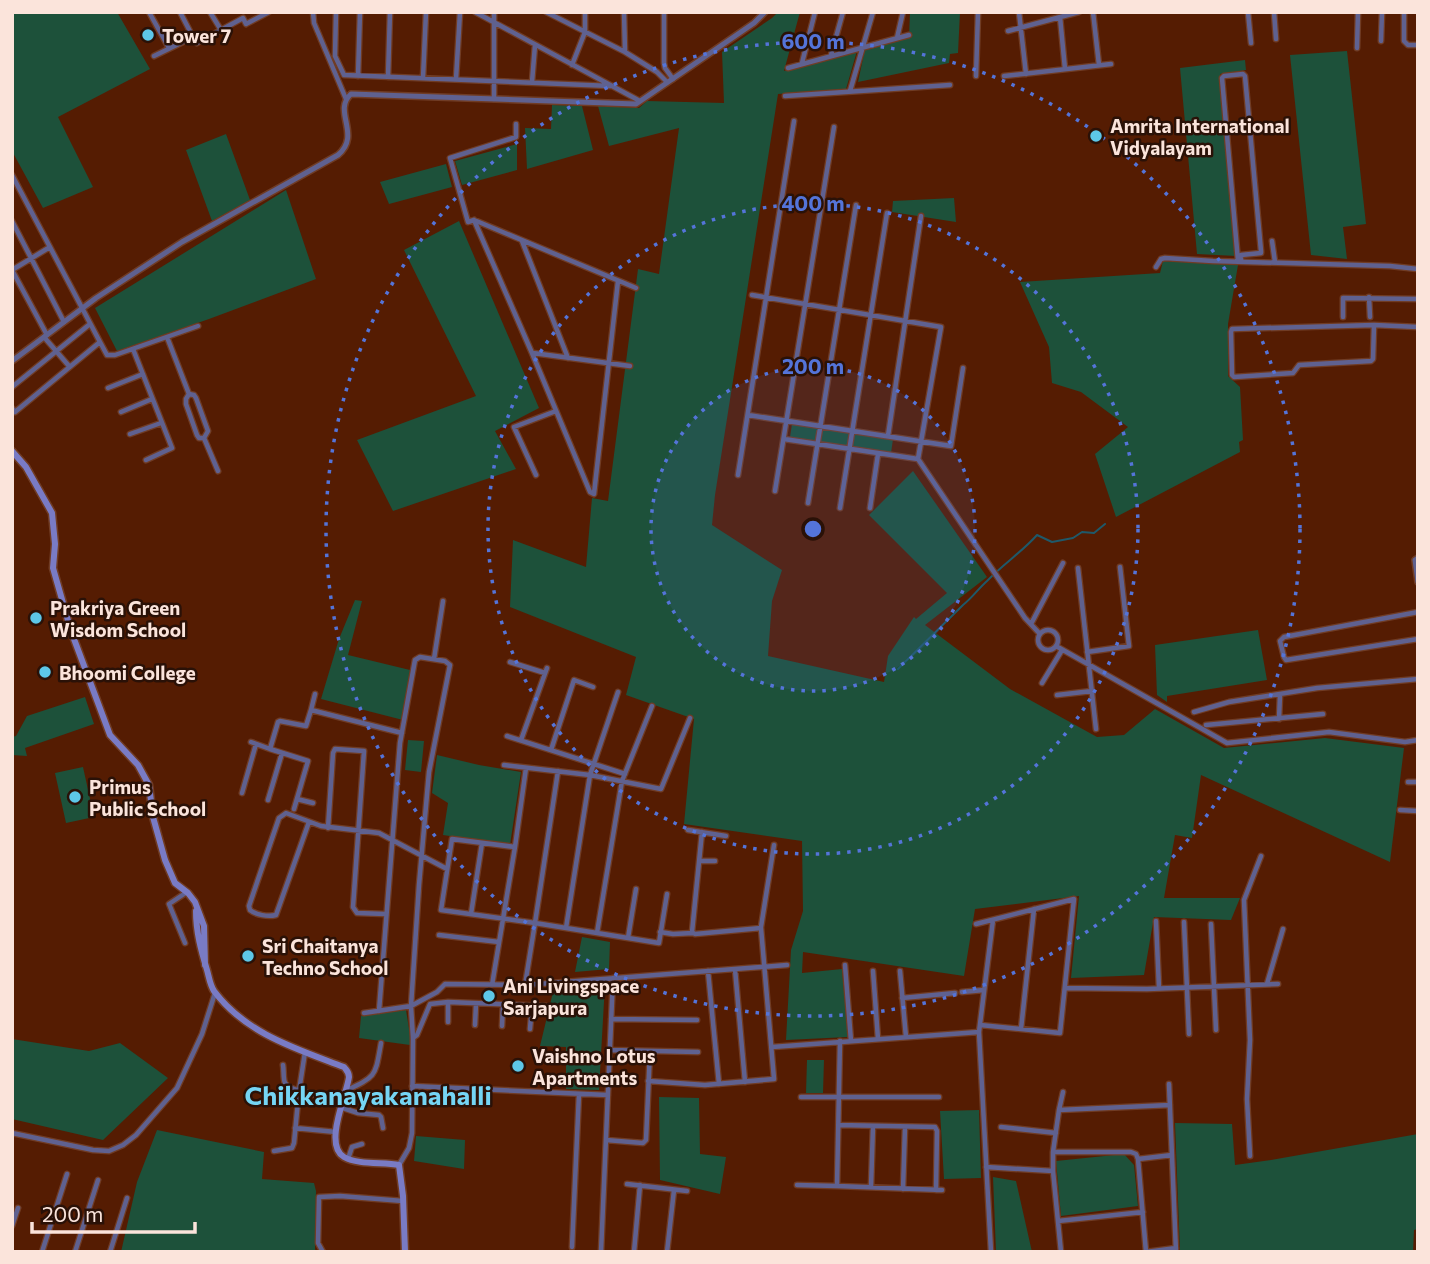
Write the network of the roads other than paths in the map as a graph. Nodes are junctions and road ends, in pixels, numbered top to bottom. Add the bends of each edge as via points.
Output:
1 (149, 12) edge
2 (180, 12) edge
3 (210, 12) edge
4 (269, 12) edge
5 (313, 12) edge
6 (336, 12) edge
7 (360, 12) edge
8 (390, 12) edge
9 (426, 12) edge
10 (460, 12) edge
11 (475, 12) edge
12 (494, 12) edge
13 (546, 12) edge
14 (585, 12) edge
15 (624, 12) edge
16 (664, 12) edge
17 (765, 12) edge
18 (815, 12) edge
19 (843, 12) edge
20 (873, 12) edge
21 (903, 12) edge
22 (978, 12) edge
23 (1019, 12) edge
24 (1079, 12) edge
25 (1093, 12) edge
26 (1248, 12) edge
27 (1274, 12) edge
28 (1358, 12) edge
29 (1382, 12) edge
30 (1404, 12) edge
31 (554, 14) edge
32 (241, 15) edge
33 (1059, 17) junction
34 (494, 22) junction
35 (1021, 27) junction
36 (221, 30) junction
37 (1008, 31) dead end
38 (585, 32) junction
39 (909, 35) dead end
40 (194, 37) junction
41 (897, 38) junction
42 (1276, 39) dead end
43 (1381, 41) dead end
44 (1251, 43) dead end
45 (535, 45) junction
46 (1418, 45) edge
47 (863, 47) junction
48 (1357, 47) dead end
49 (170, 48) junction
50 (625, 52) junction
51 (831, 55) junction
52 (154, 56) dead end
53 (801, 64) junction
54 (1111, 64) dead end
55 (572, 65) junction
56 (1099, 65) junction
57 (788, 68) dead end
58 (1065, 69) junction
59 (1026, 74) junction
60 (358, 76) junction
61 (976, 76) dead end
62 (1004, 76) dead end
63 (388, 77) junction
64 (423, 78) junction
65 (456, 79) junction
66 (494, 80) junction
67 (670, 80) junction
68 (533, 82) junction
69 (950, 85) dead end
70 (611, 86) junction
71 (850, 91) junction
72 (785, 96) dead end
73 (346, 99) junction
74 (494, 99) junction
75 (638, 100) dead end
76 (794, 121) dead end
77 (516, 124) dead end
78 (834, 127) dead end
79 (12, 175) edge
80 (856, 205) dead end
81 (887, 213) dead end
82 (921, 216) dead end
83 (474, 220) junction
84 (12, 221) edge
85 (522, 241) junction
86 (1272, 241) dead end
87 (50, 247) junction
88 (31, 258) junction
89 (1239, 258) junction
90 (1275, 262) junction
91 (1156, 267) dead end
92 (1418, 269) edge
93 (12, 270) edge
94 (618, 281) junction
95 (636, 288) dead end
96 (752, 295) dead end
97 (1369, 297) junction
98 (766, 298) junction
99 (1418, 299) edge
100 (805, 304) junction
101 (82, 308) junction
102 (839, 310) junction
103 (871, 316) junction
104 (1343, 317) dead end
105 (1370, 317) dead end
106 (905, 321) junction
107 (64, 322) junction
108 (90, 324) junction
109 (1374, 325) junction
110 (198, 326) dead end
111 (1418, 327) edge
112 (46, 336) junction
113 (167, 337) junction
114 (100, 341) junction
115 (133, 349) junction
116 (56, 351) junction
117 (532, 353) junction
118 (568, 358) junction
119 (12, 361) edge
120 (609, 363) junction
121 (69, 366) junction
122 (630, 366) dead end
123 (963, 368) dead end
124 (143, 374) junction
125 (12, 387) edge
126 (108, 388) dead end
127 (189, 394) junction
128 (152, 399) junction
129 (12, 408) edge
130 (556, 411) junction
131 (121, 412) dead end
132 (748, 415) junction
133 (787, 421) junction
134 (161, 423) junction
135 (820, 426) junction
136 (852, 431) junction
137 (130, 433) dead end
138 (888, 436) junction
139 (204, 438) junction
140 (784, 439) junction
141 (921, 441) junction
142 (817, 444) junction
143 (849, 449) junction
144 (12, 451) edge
145 (878, 453) junction
146 (918, 459) junction
147 (146, 460) dead end
148 (218, 471) dead end
149 (536, 475) dead end
150 (738, 475) dead end
151 (775, 491) dead end
152 (808, 503) dead end
153 (839, 508) dead end
154 (870, 508) dead end
155 (1418, 558) edge
156 (1063, 563) dead end
157 (1120, 567) dead end
158 (1078, 568) dead end
159 (1418, 582) edge
160 (443, 601) dead end
161 (1418, 612) edge
162 (1031, 624) junction
163 (1040, 634) junction
164 (1418, 639) edge
165 (1056, 646) junction
166 (1062, 650) junction
167 (1087, 652) junction
168 (434, 659) junction
169 (510, 662) dead end
170 (1089, 664) junction
171 (1418, 679) edge
172 (1042, 683) dead end
173 (593, 687) dead end
174 (1092, 691) junction
175 (618, 692) dead end
176 (315, 694) dead end
177 (1057, 695) dead end
178 (1280, 695) junction
179 (652, 706) dead end
180 (311, 710) junction
181 (1194, 712) dead end
182 (1323, 714) dead end
183 (690, 718) dead end
184 (1279, 719) junction
185 (1206, 725) dead end
186 (1096, 729) dead end
187 (402, 733) junction
188 (507, 736) dead end
189 (521, 740) junction
190 (1418, 740) edge
191 (270, 749) junction
192 (551, 750) junction
193 (282, 753) junction
194 (593, 764) junction
195 (504, 765) dead end
196 (526, 768) junction
197 (558, 771) junction
198 (625, 774) junction
199 (590, 775) junction
200 (622, 781) junction
201 (1408, 782) dead end
202 (1418, 782) edge
203 (242, 793) dead end
204 (297, 799) junction
205 (268, 800) dead end
206 (313, 803) dead end
207 (294, 808) dead end
208 (1400, 810) dead end
209 (1418, 811) edge
210 (309, 822) junction
211 (328, 828) junction
212 (688, 830) dead end
213 (360, 831) junction
214 (702, 832) junction
215 (726, 836) dead end
216 (392, 840) junction
217 (482, 843) junction
218 (774, 845) dead end
219 (515, 847) junction
220 (422, 856) junction
221 (1261, 856) dead end
222 (700, 861) junction
223 (715, 861) dead end
224 (447, 869) junction
225 (636, 889) dead end
226 (187, 892) junction
227 (667, 894) dead end
228 (1034, 909) junction
229 (386, 914) junction
230 (471, 914) junction
231 (503, 919) junction
232 (993, 920) junction
233 (1156, 921) dead end
234 (1184, 922) dead end
235 (535, 923) junction
236 (976, 924) dead end
237 (1211, 924) dead end
238 (566, 928) junction
239 (761, 928) junction
240 (1283, 929) dead end
241 (660, 932) junction
242 (597, 933) junction
243 (693, 933) junction
244 (439, 935) dead end
245 (628, 938) junction
246 (499, 942) junction
247 (185, 943) dead end
248 (788, 965) dead end
249 (845, 965) dead end
250 (765, 967) junction
251 (735, 969) junction
252 (708, 971) junction
253 (873, 971) dead end
254 (900, 971) dead end
255 (612, 978) junction
256 (1267, 984) junction
257 (1278, 984) dead end
258 (492, 985) junction
259 (525, 985) junction
260 (1248, 985) junction
261 (1213, 986) junction
262 (1187, 987) junction
263 (1065, 988) junction
264 (1159, 988) junction
265 (984, 990) junction
266 (215, 992) junction
267 (961, 992) dead end
268 (955, 993) dead end
269 (902, 998) junction
270 (448, 1002) junction
271 (476, 1004) junction
272 (503, 1005) junction
273 (411, 1006) junction
274 (532, 1006) junction
275 (546, 1006) dead end
276 (379, 1011) junction
277 (364, 1013) dead end
278 (611, 1019) junction
279 (697, 1020) dead end
280 (448, 1022) dead end
281 (475, 1025) dead end
282 (980, 1025) junction
283 (502, 1026) dead end
284 (530, 1029) dead end
285 (1021, 1029) junction
286 (1216, 1030) dead end
287 (979, 1032) junction
288 (1189, 1034) dead end
289 (906, 1037) junction
290 (413, 1038) junction
291 (878, 1039) junction
292 (840, 1041) junction
293 (851, 1041) junction
294 (381, 1043) dead end
295 (772, 1047) junction
296 (610, 1050) junction
297 (649, 1051) junction
298 (305, 1052) junction
299 (698, 1052) dead end
300 (283, 1065) dead end
301 (648, 1081) junction
302 (745, 1082) junction
303 (719, 1084) junction
304 (1169, 1084) dead end
305 (412, 1086) junction
306 (299, 1091) junction
307 (344, 1091) junction
308 (1063, 1092) dead end
309 (579, 1094) junction
310 (608, 1095) junction
311 (801, 1097) dead end
312 (839, 1097) junction
313 (939, 1097) dead end
314 (342, 1099) junction
315 (1170, 1105) junction
316 (340, 1107) junction
317 (1059, 1110) junction
318 (839, 1125) junction
319 (873, 1126) junction
320 (905, 1126) junction
321 (1001, 1127) dead end
322 (383, 1128) dead end
323 (295, 1129) junction
324 (337, 1132) junction
325 (12, 1133) edge
326 (1056, 1133) junction
327 (606, 1140) junction
328 (362, 1144) dead end
329 (274, 1151) dead end
330 (1053, 1152) junction
331 (1172, 1155) junction
332 (1250, 1156) dead end
333 (348, 1159) junction
334 (1138, 1159) junction
335 (399, 1165) junction
336 (986, 1167) junction
337 (1053, 1171) junction
338 (67, 1174) dead end
339 (98, 1180) dead end
340 (627, 1184) dead end
341 (640, 1185) junction
342 (797, 1185) dead end
343 (837, 1186) junction
344 (871, 1187) junction
345 (903, 1189) junction
346 (674, 1190) junction
347 (687, 1191) dead end
348 (127, 1198) dead end
349 (403, 1201) junction
350 (18, 1208) dead end
351 (1143, 1212) junction
352 (1058, 1220) junction
353 (12, 1226) edge
354 (572, 1247) dead end
355 (1176, 1250) edge
356 (42, 1252) edge
357 (75, 1252) edge
358 (110, 1252) edge
359 (323, 1252) edge
360 (405, 1252) edge
361 (601, 1252) edge
362 (634, 1252) edge
363 (667, 1252) edge
364 (991, 1252) edge
365 (1061, 1252) edge
366 (1146, 1252) edge

1 - 49 street
2 - 40 street
3 - 36 street
4 - 32 street via 247,24
5 - 73 street
6 - 60 street via 335,56 344,75
7 - 60 street
8 - 63 street
9 - 64 street
10 - 65 street
11 - 34 street
12 - 34 street
13 - 31 street
14 - 38 street
15 - 50 street
16 - 67 street via 664,63
17 - 67 street
18 - 53 street
19 - 51 street
20 - 47 street
21 - 41 street
22 - 61 street
23 - 35 street
24 - 33 street
25 - 56 street
26 - 44 street
27 - 42 street
28 - 48 street
29 - 43 street
30 - 46 street via 1404,41
31 - 38 street
32 - 36 street
33 - 35 street
33 - 58 street
34 - 45 street
34 - 66 street
35 - 37 street
35 - 59 street
36 - 40 street via 197,43
38 - 50 street
38 - 55 street
39 - 41 street
40 - 49 street
41 - 47 street
45 - 55 street
45 - 68 street
47 - 51 street
47 - 71 street
49 - 52 street
50 - 67 street
51 - 53 street
53 - 57 street
54 - 56 street
55 - 70 street
56 - 58 street
58 - 59 street
59 - 62 street
60 - 63 street
63 - 64 street
64 - 65 street
65 - 66 street
66 - 68 street
66 - 74 street
67 - 74 street via 636,104
68 - 70 street
69 - 71 street
70 - 75 street
71 - 72 street
73 - 74 street via 351,94 369,94
73 - 101 street via 346,149 182,242
76 - 98 street
77 - 83 street via 516,137 450,158 468,222
78 - 100 street
79 - 87 street
80 - 102 street
81 - 103 street
82 - 106 street
83 - 85 street
83 - 117 street
84 - 88 street
85 - 94 street
85 - 118 street
86 - 90 street
87 - 88 street
87 - 101 street
88 - 93 street
88 - 107 street
89 - 89 street via 1222,78 1243,74 1261,252
89 - 90 street
89 - 91 street via 1165,258
90 - 92 street
93 - 112 street
94 - 95 street
94 - 120 street
96 - 98 street
97 - 99 street
97 - 104 street via 1343,298
97 - 105 street
98 - 100 street
98 - 132 street
100 - 102 street
100 - 133 street
101 - 107 street
101 - 108 street
102 - 103 street
102 - 135 street
103 - 106 street
103 - 136 street
106 - 138 street
106 - 141 street via 941,327
107 - 112 street
108 - 114 street
108 - 116 street
109 - 109 street via 1233,329 1232,375 1293,373 1299,365 1371,361
109 - 111 street
110 - 113 street
112 - 116 street
112 - 119 street
113 - 115 street
113 - 127 street
114 - 115 street via 109,356
114 - 121 street
115 - 124 street
116 - 121 street
116 - 125 street
117 - 118 street
117 - 130 street
118 - 120 street
120 - 122 street
120 - 130 street via 594,494
121 - 129 street via 15,412
123 - 141 street via 951,446
124 - 126 street
124 - 128 street
127 - 139 street via 186,404 197,435
127 - 139 street via 194,394 208,431
128 - 131 street
128 - 134 street
130 - 149 street via 514,427
132 - 133 street
132 - 150 street
133 - 135 street
133 - 140 street
134 - 137 street
134 - 147 street via 172,448
135 - 136 street
135 - 142 street
136 - 138 street
136 - 143 street
138 - 141 street
139 - 148 street
140 - 142 street
140 - 151 street
141 - 146 street
142 - 143 street
142 - 152 street
143 - 145 street
143 - 153 street
144 - 226 main road via 52,513 53,568 71,631 110,735 138,765 149,785 164,860 176,883
145 - 146 street
145 - 154 street
146 - 162 street
155 - 159 street
156 - 162 street
157 - 167 street via 1129,646
158 - 167 street
160 - 168 street
161 - 164 street via 1280,641 1286,660
162 - 163 street
163 - 165 street via 1042,648
163 - 165 street via 1053,631 1058,638
165 - 166 street
166 - 170 street
166 - 172 street
167 - 170 street
168 - 187 street via 415,660
168 - 220 street via 450,666 429,772
169 - 189 street via 546,671
170 - 174 street
170 - 190 street via 1227,743 1329,732
171 - 178 street
173 - 192 street via 575,680
174 - 177 street
174 - 186 street
175 - 194 street
176 - 180 street
178 - 181 street
178 - 184 street
179 - 198 street
180 - 187 street
180 - 191 street via 306,726 279,721
182 - 184 street
183 - 200 street via 661,789
184 - 185 street
187 - 216 street
188 - 189 street
189 - 192 street
191 - 193 street
191 - 203 street via 253,743
192 - 194 street
193 - 204 street via 308,761
193 - 205 street
194 - 198 street
194 - 199 street
195 - 196 street
196 - 197 street
196 - 219 street
197 - 199 street
197 - 235 street
198 - 200 street
199 - 200 street
199 - 238 street
200 - 242 street
201 - 202 street
204 - 206 street
204 - 207 street
208 - 209 street
210 - 210 street via 286,813 279,818 249,906 254,913 276,915
210 - 211 street
211 - 213 street
211 - 213 street via 332,753 335,749 360,750 365,751
212 - 214 street
213 - 216 street
213 - 229 street via 354,910
214 - 215 street
214 - 222 street
216 - 220 street
216 - 229 street
217 - 219 street
217 - 224 street via 452,839
217 - 230 street
218 - 239 street
219 - 231 street
220 - 224 street
220 - 273 street
221 - 260 street via 1244,900
222 - 223 street
222 - 243 street
224 - 230 street via 441,910
225 - 245 street
226 - 247 street via 169,904
226 - 266 main road via 195,902 199,945
227 - 241 street
228 - 232 street
228 - 263 street via 1074,899
228 - 285 street
229 - 276 street
230 - 231 street
231 - 235 street
231 - 246 street
232 - 236 street
232 - 265 street
233 - 264 street
234 - 262 street
235 - 238 street
235 - 259 street
237 - 261 street
238 - 242 street
239 - 243 street
239 - 250 street
240 - 256 street
241 - 243 street
241 - 245 street via 659,943
242 - 245 street
244 - 246 street
246 - 258 street
248 - 250 street
249 - 293 street
250 - 251 street
250 - 295 street
251 - 252 street
251 - 302 street
252 - 255 street
252 - 303 street
253 - 291 street
254 - 269 street
255 - 259 street
255 - 278 street
256 - 257 street
256 - 260 street
258 - 259 street
258 - 273 street via 445,984
260 - 261 street
260 - 332 street
261 - 262 street
261 - 286 street
262 - 264 street
262 - 288 street
263 - 264 street
263 - 285 street via 1060,1033
265 - 267 street
265 - 282 street
266 - 298 main road via 258,1031
266 - 325 street via 177,1088 123,1145 109,1151 93,1150
268 - 269 street
269 - 289 street
270 - 271 street
270 - 280 street
270 - 290 street via 430,1004
271 - 272 street
271 - 281 street
272 - 274 street
272 - 283 street
273 - 276 street
273 - 290 street
274 - 275 street
274 - 284 street
276 - 277 street
278 - 279 street
278 - 296 street
282 - 285 street
282 - 287 street
287 - 289 street
287 - 336 street
289 - 291 street
290 - 305 street
291 - 293 street
292 - 293 street
292 - 295 street
292 - 312 street
294 - 307 street via 376,1072
295 - 302 street via 774,1079
296 - 297 street
296 - 310 street
297 - 299 street
297 - 301 street
298 - 306 street
298 - 307 main road via 344,1067 349,1077
300 - 306 street via 285,1083
301 - 303 street
301 - 327 street via 644,1142
302 - 303 street
304 - 315 street
305 - 309 street
305 - 335 street via 410,1148
306 - 314 street
306 - 323 street
307 - 314 main road
308 - 317 street
309 - 310 street
309 - 354 street
310 - 327 street
311 - 312 street
312 - 313 street
312 - 318 street
314 - 316 main road
315 - 317 street
315 - 331 street
316 - 322 street via 379,1115
316 - 324 main road
317 - 326 street
318 - 319 street
318 - 343 street
319 - 320 street
319 - 344 street
320 - 345 street
320 - 345 street via 935,1127 939,1190
321 - 326 street
323 - 324 street
323 - 329 street via 292,1148
324 - 333 main road via 339,1153
326 - 330 street
327 - 361 street
328 - 333 street via 352,1147
330 - 334 street via 1131,1152
330 - 337 street
331 - 334 street
331 - 355 street
333 - 335 main road
334 - 351 street
335 - 349 main road
336 - 337 street
336 - 364 street
337 - 352 street
338 - 356 street
339 - 357 street
340 - 341 street
341 - 346 street
341 - 362 street
342 - 343 street
343 - 344 street
344 - 345 street
346 - 347 street
346 - 363 street
348 - 358 street
349 - 359 street via 319,1198 318,1243
349 - 360 main road
350 - 353 street
351 - 352 street
351 - 366 street
352 - 365 street
355 - 366 street

